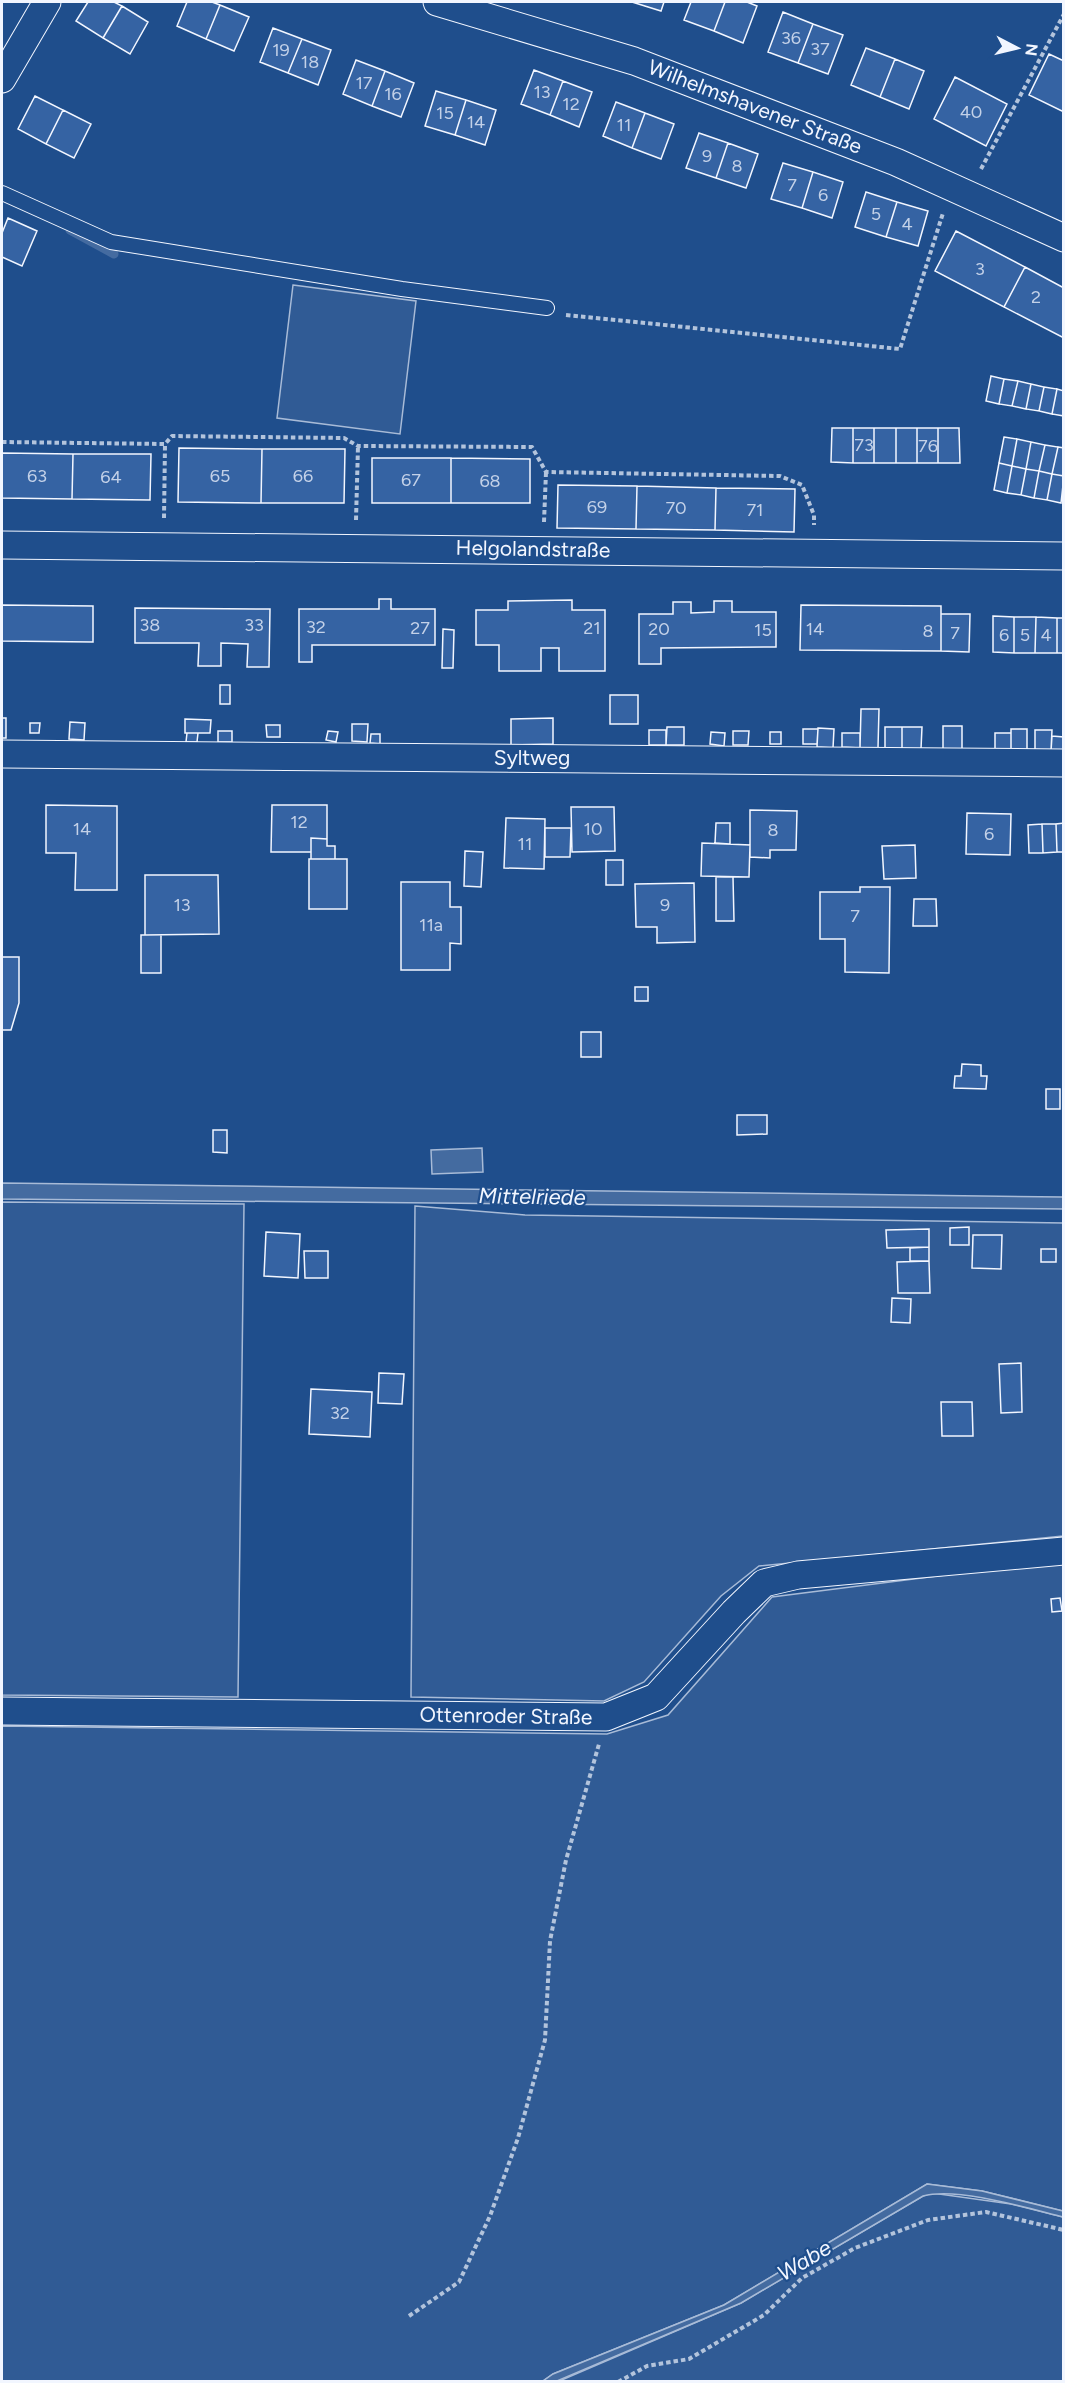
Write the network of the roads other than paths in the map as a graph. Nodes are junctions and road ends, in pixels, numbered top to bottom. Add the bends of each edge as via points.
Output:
1 (46, 2) edge
2 (437, 2) edge
3 (2, 79) edge
4 (2, 193) edge
5 (1064, 238) edge
6 (547, 308) road end
7 (2, 544) edge
8 (1064, 556) edge
9 (2, 754) edge
10 (1064, 763) edge
11 (1064, 1551) edge
12 (2, 1711) edge

1 - 3 street
2 - 5 street, Wilhelmshavener Straße via 634,61 824,133
4 - 6 lane via 111,242
7 - 8 street, Helgolandstraße
9 - 10 street, Syltweg
11 - 12 street, Ottenroder Straße via 798,1575 764,1583 656,1697 606,1717

